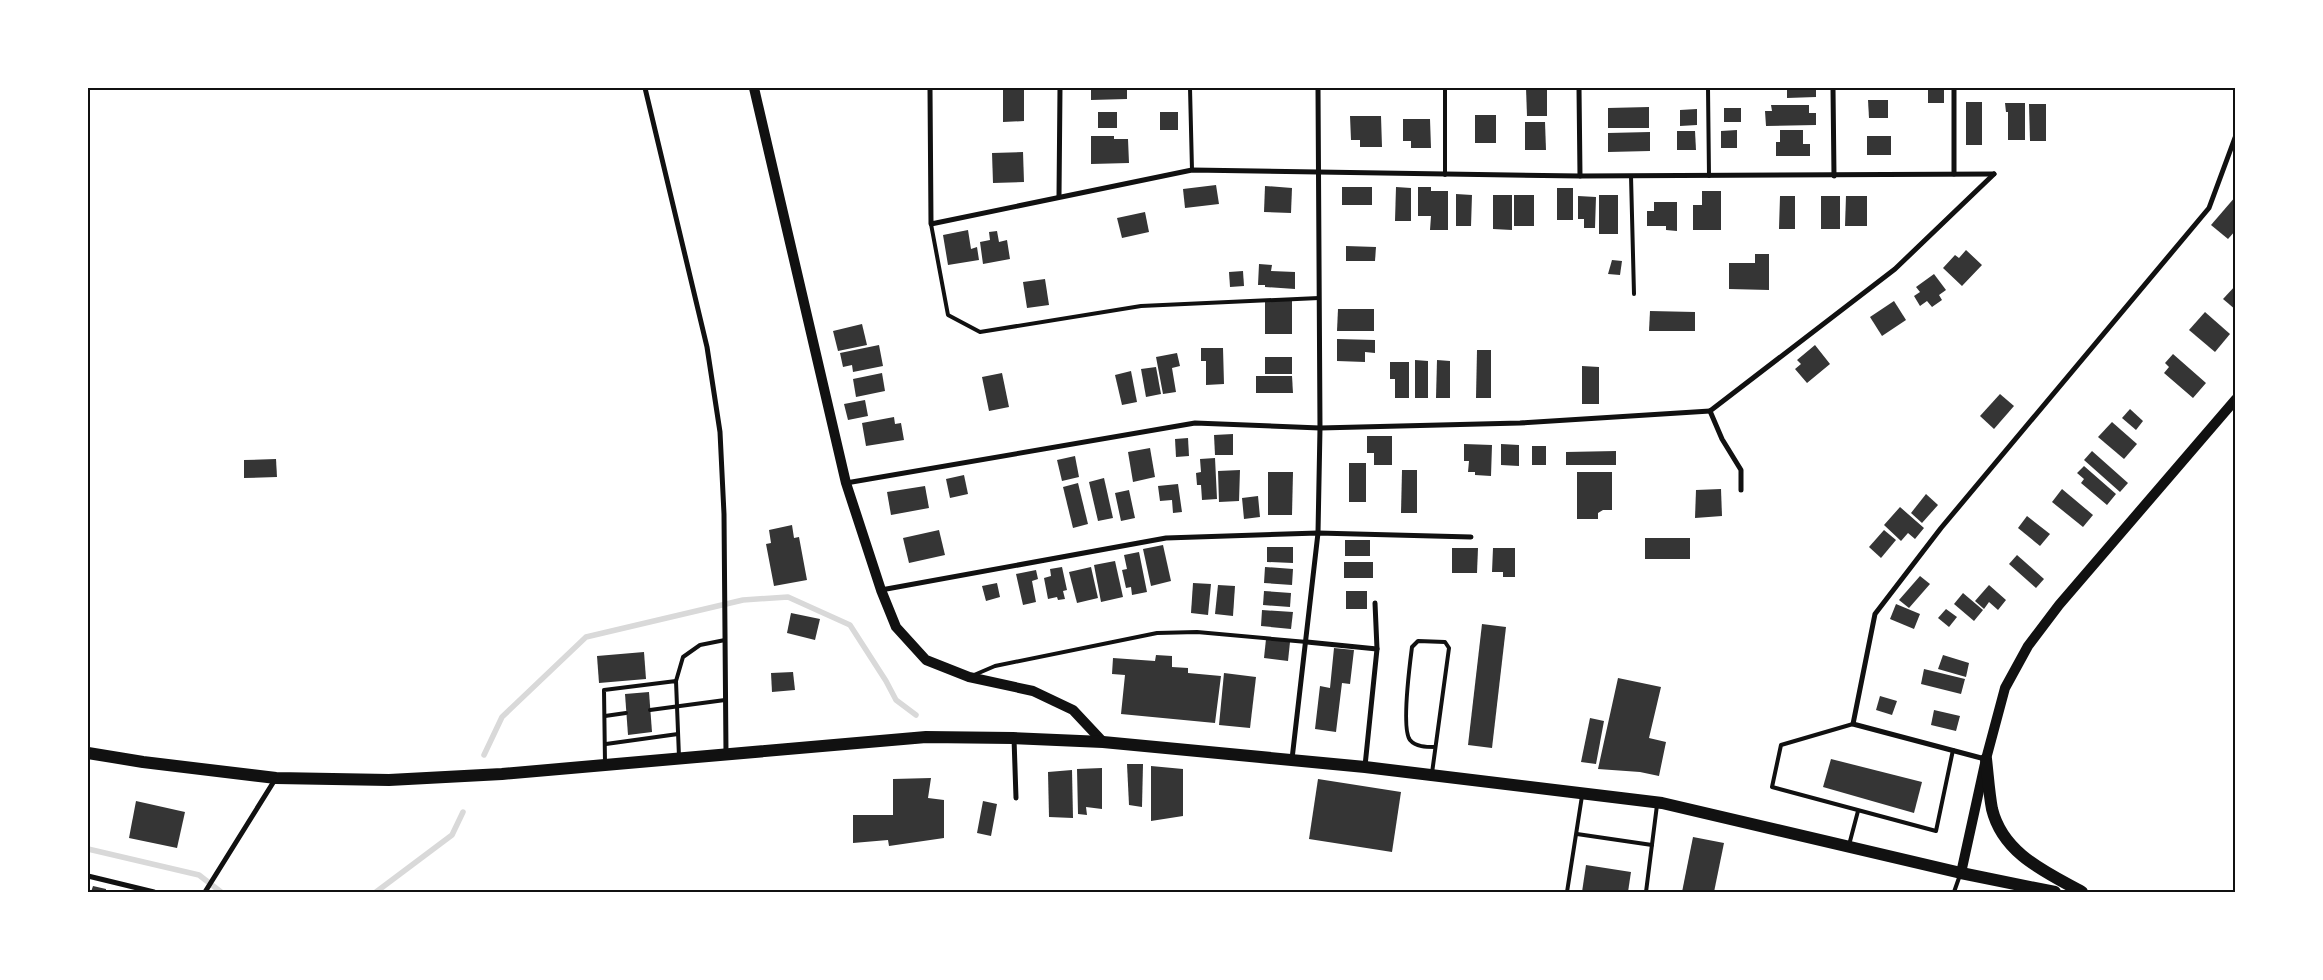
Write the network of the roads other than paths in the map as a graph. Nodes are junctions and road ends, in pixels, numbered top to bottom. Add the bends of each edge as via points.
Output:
1 (645, 88) edge
2 (754, 88) edge
3 (930, 88) edge
4 (1060, 88) edge
5 (1190, 88) edge
6 (1318, 88) edge
7 (1445, 88) edge
8 (1579, 88) edge
9 (1708, 88) edge
10 (1833, 88) edge
11 (1954, 88) edge
12 (2236, 135) edge
13 (1192, 170) junction
14 (1319, 173) junction
15 (1445, 174) junction
16 (1954, 174) junction
17 (1580, 176) junction
18 (1631, 176) junction
19 (1709, 176) junction
20 (1834, 176) junction
21 (1059, 196) junction
22 (931, 224) junction
23 (1634, 294) dead end
24 (1319, 298) junction
25 (2236, 399) edge
26 (1710, 411) junction
27 (1320, 428) junction
28 (846, 483) junction
29 (1741, 490) dead end
30 (1318, 534) junction
31 (1470, 538) dead end
32 (881, 590) junction
33 (1375, 603) dead end
34 (725, 640) junction
35 (1307, 642) junction
36 (1377, 649) junction
37 (969, 677) junction
38 (676, 681) junction
39 (725, 700) junction
40 (677, 707) junction
41 (650, 710) dead end
42 (626, 713) dead end
43 (605, 716) junction
44 (1853, 724) junction
45 (678, 734) junction
46 (1014, 738) junction
47 (1103, 742) junction
48 (606, 744) junction
49 (1435, 747) junction
50 (1953, 750) junction
51 (88, 753) edge
52 (726, 754) junction
53 (679, 758) junction
54 (1292, 759) junction
55 (1986, 759) junction
56 (605, 765) junction
57 (1365, 767) junction
58 (1431, 775) junction
59 (276, 778) junction
60 (1582, 794) junction
61 (1016, 798) dead end
62 (1657, 803) junction
63 (1858, 811) junction
64 (1577, 834) junction
65 (1652, 845) junction
66 (1849, 847) junction
67 (1961, 873) junction
68 (88, 876) edge
69 (154, 892) edge
70 (205, 892) edge
71 (1567, 892) edge
72 (1646, 892) edge
73 (1954, 892) edge
74 (2055, 892) edge
75 (2082, 892) edge

1 - 34 street via 710,366 720,432
2 - 28 main road
3 - 22 street
4 - 21 street
5 - 13 lane
6 - 14 street
7 - 15 lane
8 - 17 street
9 - 19 lane
10 - 20 street
11 - 16 street
12 - 44 street via 2209,208 1941,528 1876,614
13 - 14 street
13 - 21 street
14 - 15 street
14 - 24 street
15 - 17 street
16 - 20 street
16 - 26 street via 1994,174 1895,269
17 - 18 street
18 - 19 street
18 - 23 lane
19 - 20 street
21 - 22 street
22 - 24 lane via 948,315 980,332 1141,306
24 - 27 street
25 - 55 main road via 2028,646 2006,688
26 - 27 street via 1520,423
26 - 29 street via 1741,470
27 - 28 street via 1195,423
27 - 30 street
28 - 32 main road
30 - 31 street
30 - 32 street via 1166,538
30 - 35 street
32 - 37 main road via 896,627 926,660
33 - 36 street
34 - 38 lane via 700,645 683,657
34 - 39 street
35 - 36 street
35 - 37 lane via 1197,632 1157,633 996,666
35 - 54 street
36 - 57 street
37 - 47 main road via 1033,691 1073,710
38 - 40 lane
38 - 43 lane via 604,690
39 - 40 lane
39 - 52 street
40 - 41 lane
40 - 45 lane
42 - 43 lane
43 - 48 lane
44 - 50 street
44 - 63 lane via 1781,745 1772,787
45 - 48 lane
45 - 53 lane
46 - 47 main road
46 - 52 main road via 926,737
46 - 61 street
47 - 54 main road
48 - 56 lane
49 - 49 lane via 1448,648 1445,642 1418,641 1412,647 1405,726 1409,739 1418,746
49 - 58 lane
50 - 55 street
50 - 63 lane via 1936,832
51 - 59 main road
52 - 53 main road
53 - 56 main road
54 - 57 main road
55 - 67 main road
55 - 75 main road via 1992,810 2006,840 2027,861
56 - 59 main road via 389,780
57 - 58 main road
58 - 60 main road
59 - 70 street
60 - 62 main road
60 - 64 lane
62 - 65 lane
62 - 66 main road
63 - 66 lane
64 - 65 lane
64 - 71 lane
65 - 72 lane
66 - 67 main road
67 - 73 lane
67 - 74 main road
68 - 69 street

